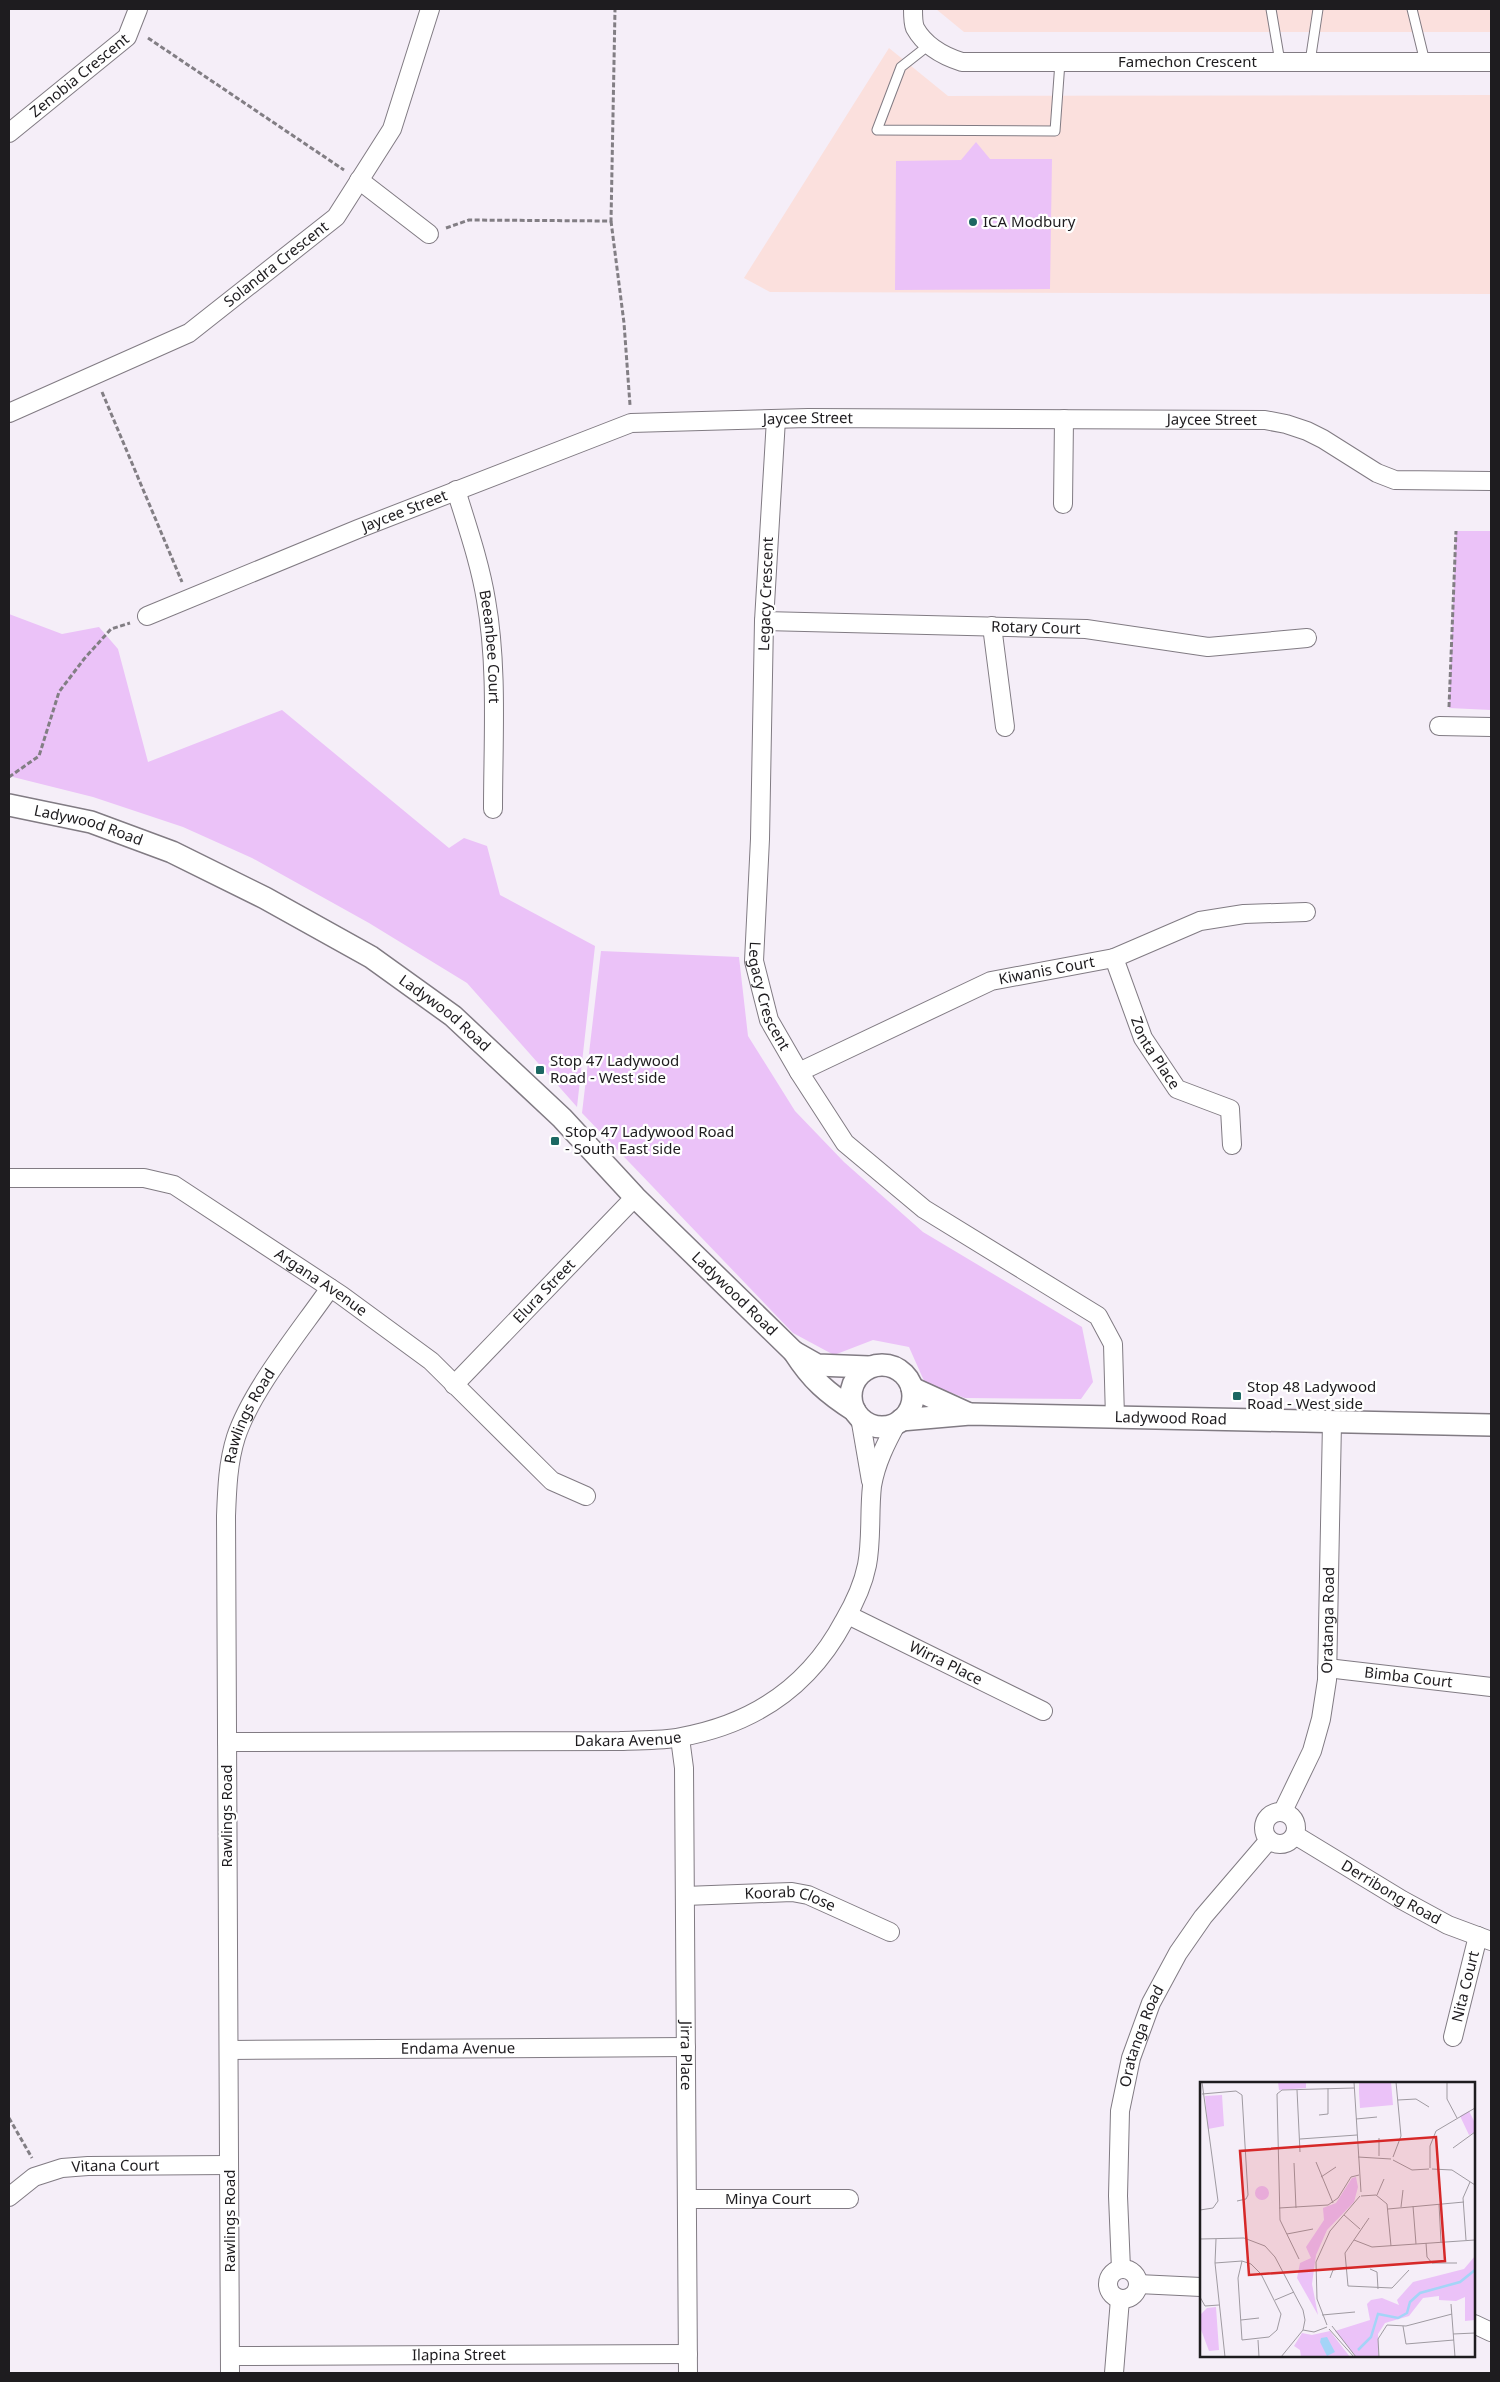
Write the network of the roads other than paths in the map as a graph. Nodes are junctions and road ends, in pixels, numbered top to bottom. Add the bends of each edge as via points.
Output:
1 (138, 9) edge
2 (430, 9) edge
3 (913, 9) edge
4 (1271, 9) edge
5 (1318, 9) edge
6 (1412, 9) edge
7 (929, 45) junction
8 (1060, 62) junction
9 (1280, 62) junction
10 (1310, 62) junction
11 (1425, 62) junction
12 (1491, 62) edge
13 (9, 133) edge
14 (359, 180) junction
15 (429, 234) road end
16 (9, 413) edge
17 (776, 418) junction
18 (1064, 419) junction
19 (1491, 481) edge
20 (456, 490) junction
21 (1062, 504) dead end
22 (147, 616) road end
23 (764, 621) junction
24 (992, 626) junction
25 (1307, 638) dead end
26 (1439, 726) dead end
27 (1005, 727) dead end
28 (1491, 727) edge
29 (9, 805) edge
30 (493, 809) dead end
31 (1306, 912) dead end
32 (1114, 958) junction
33 (798, 1072) junction
34 (1232, 1145) dead end
35 (9, 1178) edge
36 (634, 1197) junction
37 (330, 1288) junction
38 (794, 1352) junction
39 (870, 1367) junction
40 (454, 1384) junction
41 (912, 1388) junction
42 (858, 1414) junction
43 (970, 1414) junction
44 (1115, 1418) junction
45 (899, 1421) junction
46 (1332, 1422) junction
47 (1491, 1426) edge
48 (872, 1486) junction
49 (586, 1496) dead end
50 (848, 1615) junction
51 (1327, 1668) junction
52 (1491, 1687) edge
53 (1043, 1710) dead end
54 (680, 1738) junction
55 (227, 1742) junction
56 (1283, 1811) junction
57 (1295, 1836) junction
58 (1269, 1840) junction
59 (685, 1896) junction
60 (890, 1932) dead end
61 (1485, 1939) edge
62 (1453, 2037) dead end
63 (686, 2047) junction
64 (229, 2050) junction
65 (229, 2165) junction
66 (9, 2196) edge
67 (687, 2199) junction
68 (849, 2199) dead end
69 (1122, 2269) junction
70 (1138, 2284) junction
71 (1200, 2287) edge
72 (1120, 2300) junction
73 (1475, 2324) edge
74 (1491, 2332) edge
75 (688, 2354) junction
76 (230, 2356) junction
77 (230, 2373) edge
78 (688, 2373) edge
79 (1114, 2373) edge

1 - 13 street, Zenobia Crescent via 127,37
2 - 14 street, Solandra Crescent via 392,129
3 - 7 street, Famechon Crescent via 915,27
4 - 9 lane
5 - 10 lane
6 - 11 lane
7 - 8 street, Famechon Crescent via 943,56 962,62
7 - 8 lane via 901,67 877,130 1055,131
8 - 9 street, Famechon Crescent
9 - 10 street, Famechon Crescent
10 - 11 street, Famechon Crescent
11 - 12 street, Famechon Crescent
14 - 15 street
14 - 16 street, Solandra Crescent via 336,217 189,333
17 - 18 street, Jaycee Street
17 - 20 street, Jaycee Street via 631,423
17 - 23 street, Legacy Crescent
18 - 19 street, Jaycee Street via 1265,420 1307,431 1377,473 1395,480
18 - 21 street
20 - 22 street, Jaycee Street
20 - 30 street, Beeanbee Court via 476,555 492,646
23 - 24 street, Rotary Court
23 - 33 street, Legacy Crescent via 754,961 769,1020
24 - 25 street, Rotary Court via 1086,628 1208,648
24 - 27 street
26 - 28 street
29 - 36 street, Ladywood Road via 91,822 172,852 265,898 372,957 453,1016 562,1118
31 - 32 street, Kiwanis Court via 1244,914 1200,921
32 - 33 street, Kiwanis Court via 991,981
32 - 34 street, Zonta Place via 1143,1038 1176,1089 1230,1109
33 - 44 street, Legacy Crescent via 845,1143 924,1209 1098,1316 1113,1344
35 - 37 street, Argana Avenue via 144,1178 174,1185
36 - 38 street, Ladywood Road
36 - 40 street, Elura Street
37 - 40 street, Argana Avenue via 431,1362
37 - 55 street, Rawlings Road via 243,1419 229,1468 226,1516
38 - 39 street, Ladywood Road via 817,1365
38 - 42 street, Ladywood Road via 808,1375 827,1393
39 - 41 street via 895,1368 908,1378
39 - 42 street via 861,1373 852,1391
40 - 49 street, Argana Avenue via 552,1481
41 - 43 street, Ladywood Road
41 - 45 street via 909,1411
42 - 45 street via 866,1422 881,1427
42 - 48 street, Dakara Avenue
43 - 44 street, Ladywood Road
43 - 45 street, Ladywood Road
44 - 46 street, Ladywood Road
45 - 48 street, Dakara Avenue via 880,1453
46 - 47 street, Ladywood Road
46 - 51 street, Oratanga Road
48 - 50 street, Dakara Avenue via 867,1566
50 - 53 street, Wirra Place
50 - 54 street, Dakara Avenue via 818,1662 777,1700 734,1723
51 - 52 street, Bimba Court
51 - 56 street, Oratanga Road via 1321,1719 1312,1751
54 - 55 street, Dakara Avenue
54 - 59 street, Jirra Place via 684,1768
55 - 64 street, Rawlings Road
56 - 57 street via 1292,1817 1297,1829
56 - 58 street via 1269,1815 1264,1826
57 - 58 street via 1279,1844
57 - 61 street, Derribong Road via 1448,1925
58 - 69 street, Oratanga Road via 1203,1917 1178,1953 1151,2003 1131,2058 1120,2111 1118,2196
59 - 60 street, Koorab Close via 792,1892 808,1895
59 - 63 street, Jirra Place
61 - 62 street, Nita Court
63 - 64 street, Endama Avenue
63 - 67 street, Jirra Place
64 - 65 street, Rawlings Road
65 - 66 street, Vitana Court via 62,2168 34,2177
65 - 76 street, Rawlings Road
67 - 68 street, Minya Court
67 - 75 street, Jirra Place
69 - 70 street via 1134,2274
69 - 72 street via 1113,2272 1107,2283 1111,2295
70 - 71 street
70 - 72 street via 1133,2296
72 - 79 street
73 - 74 street
75 - 76 street, Ilapina Street
75 - 78 street, Jirra Place
76 - 77 street, Rawlings Road

